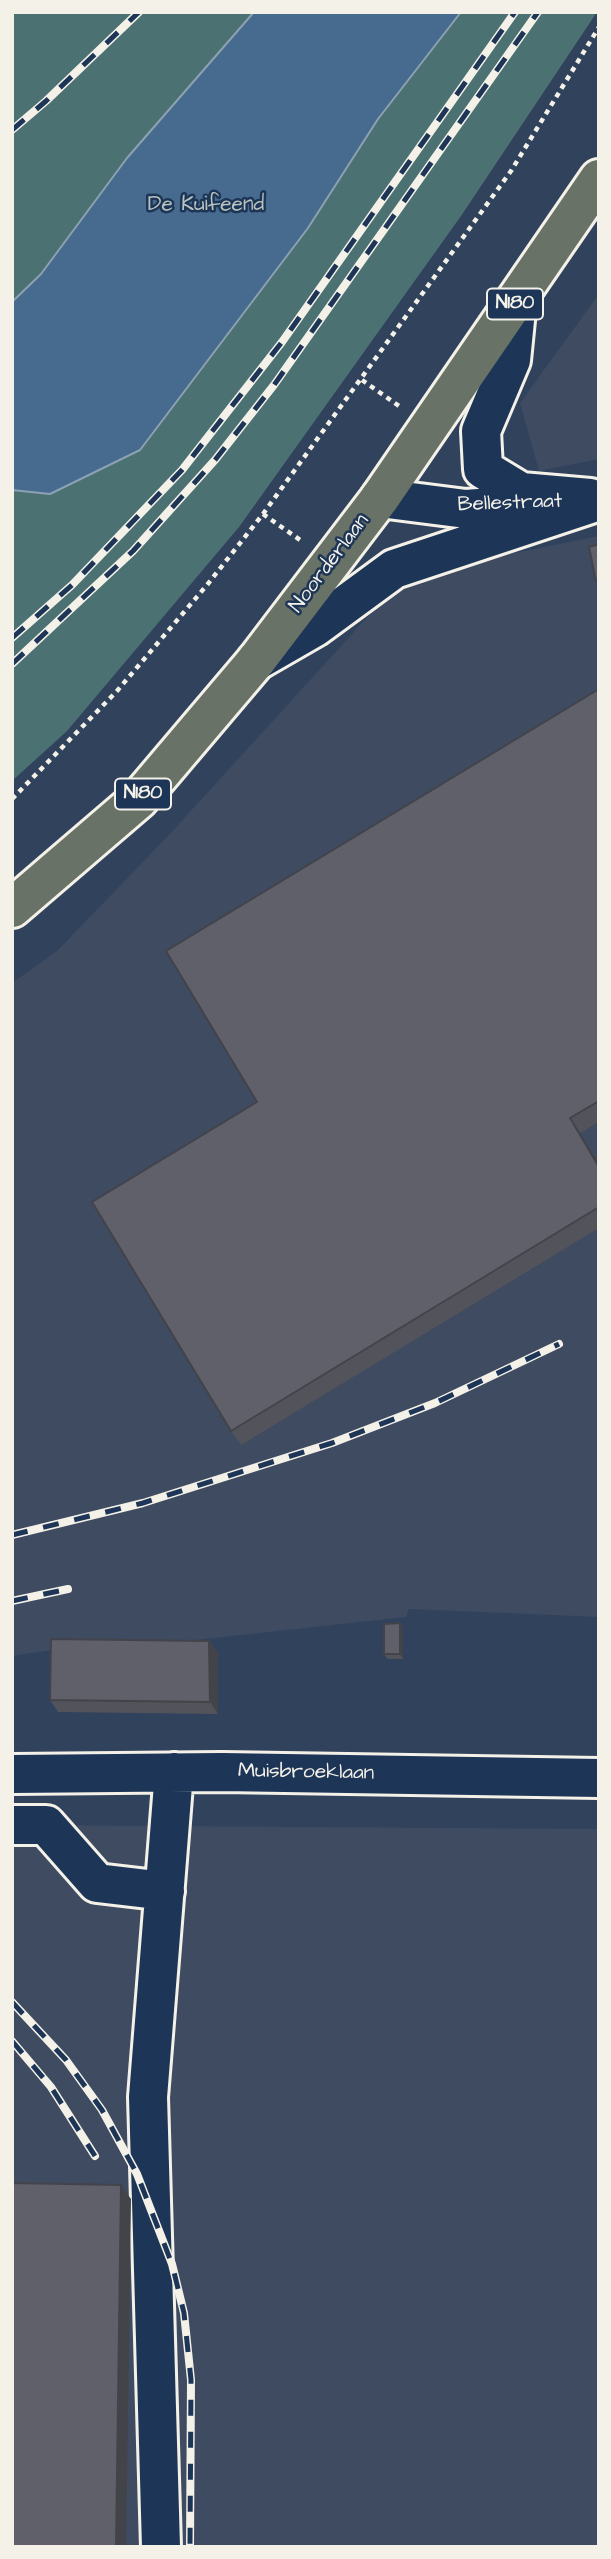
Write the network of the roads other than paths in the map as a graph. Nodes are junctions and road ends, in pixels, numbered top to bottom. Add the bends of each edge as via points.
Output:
1 (599, 179) edge
2 (517, 300) junction
3 (380, 498) junction
4 (599, 500) edge
5 (256, 661) junction
6 (12, 908) edge
7 (174, 1772) junction
8 (12, 1774) edge
9 (599, 1778) edge
10 (12, 1825) edge
11 (164, 1891) junction
12 (161, 2547) edge

1 - 2 main road, Noorderlaan / N180
2 - 3 main road, Noorderlaan / N180
2 - 4 street via 511,360 481,431 483,469 521,492
3 - 4 street, Bellestraat via 466,509
3 - 5 main road, Noorderlaan / N180
4 - 5 street via 394,569 315,627
5 - 6 main road, Noorderlaan / N180 via 139,799
7 - 8 street, Muisbroeklaan
7 - 9 street, Muisbroeklaan
7 - 11 street
10 - 11 street via 46,1825 97,1883
11 - 12 street via 148,2097

